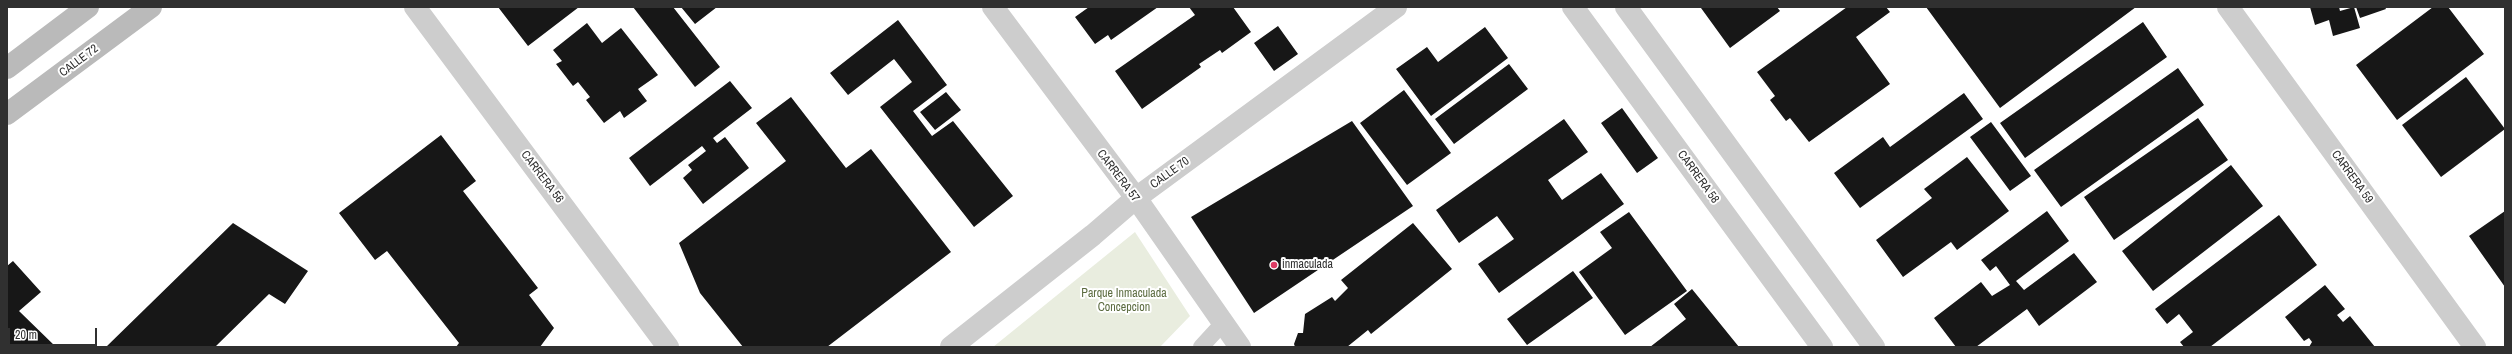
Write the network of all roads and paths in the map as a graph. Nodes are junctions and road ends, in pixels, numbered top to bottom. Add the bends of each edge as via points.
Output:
1 (88, 7) edge
2 (151, 7) edge
3 (415, 7) edge
4 (993, 7) edge
5 (1396, 7) edge
6 (1573, 7) edge
7 (1626, 7) edge
8 (2228, 7) edge
9 (7, 68) edge
10 (7, 114) edge
11 (1136, 198) junction
12 (1223, 323) junction
13 (668, 347) edge
14 (951, 347) edge
15 (1200, 347) edge
16 (1240, 347) edge
17 (1822, 347) edge
18 (1874, 347) edge
19 (2475, 347) edge

1 - 9 main road
2 - 10 main road, CALLE 72
3 - 13 street, CARRERA 56
4 - 11 street, CARRERA 57
5 - 11 street, CALLE 70
6 - 17 street, CARRERA 58
7 - 18 street
8 - 19 street, CARRERA 59
11 - 12 street, CARRERA 57
11 - 14 street, CALLE 70
12 - 15 lane
12 - 16 street, CARRERA 57

